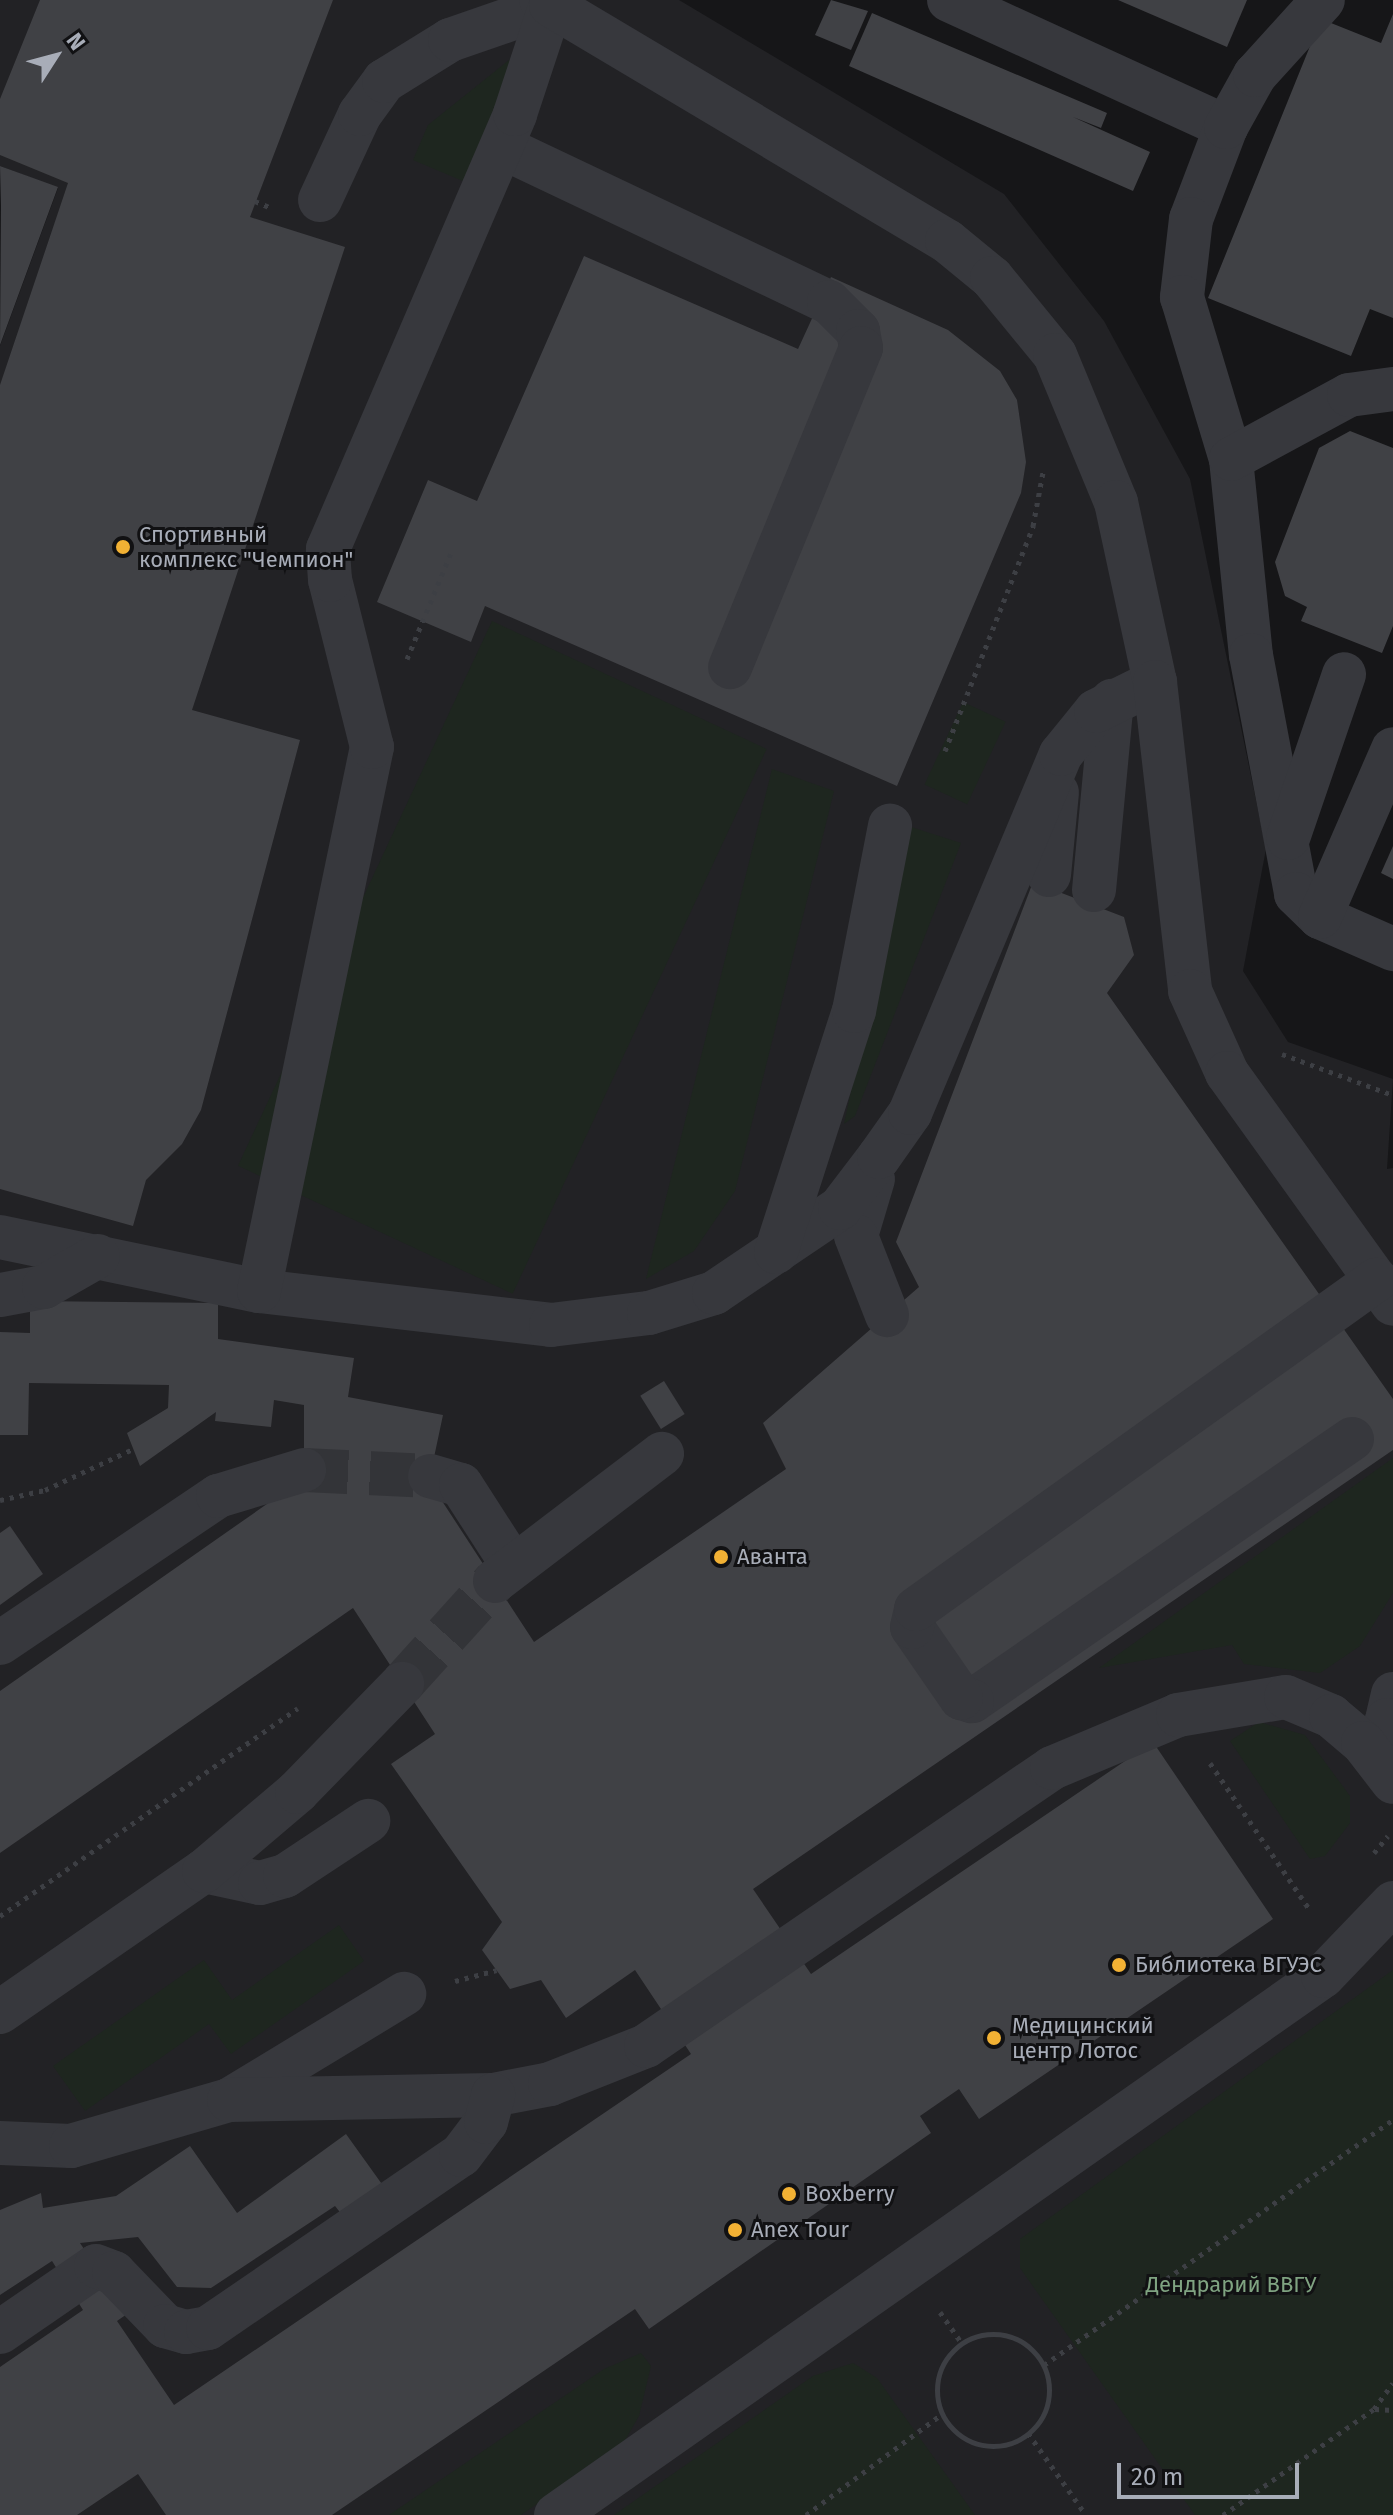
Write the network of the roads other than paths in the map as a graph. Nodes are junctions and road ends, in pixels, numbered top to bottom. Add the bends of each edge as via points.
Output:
1 (949, 0) edge
2 (1323, 0) edge
3 (546, 2) edge
4 (1226, 127) junction
5 (502, 147) junction
6 (320, 200) dead end
7 (1393, 389) edge
8 (1231, 459) junction
9 (730, 667) dead end
10 (1344, 674) dead end
11 (1155, 682) junction
12 (1112, 701) junction
13 (1393, 749) edge
14 (1061, 754) junction
15 (890, 825) dead end
16 (1287, 840) junction
17 (1049, 875) dead end
18 (1094, 890) dead end
19 (1320, 917) junction
20 (1393, 949) edge
21 (879, 1157) junction
22 (3, 1242) edge
23 (776, 1252) junction
24 (98, 1256) junction
25 (259, 1291) junction
26 (1385, 1292) edge
27 (0, 1295) edge
28 (887, 1315) dead end
29 (1352, 1439) dead end
30 (662, 1454) dead end
31 (304, 1470) tunnel mouth
32 (430, 1476) tunnel mouth
33 (0, 1643) edge
34 (402, 1684) tunnel mouth
35 (1393, 1694) edge
36 (1393, 1740) edge
37 (1393, 1782) edge
38 (368, 1821) dead end
39 (204, 1871) junction
40 (1393, 1903) edge
41 (404, 1994) dead end
42 (0, 2012) edge
43 (493, 2095) junction
44 (229, 2100) junction
45 (0, 2143) edge
46 (0, 2332) edge
47 (556, 2515) edge

1 - 4 lane
2 - 4 lane via 1255,75
3 - 5 lane
3 - 6 lane via 450,40 384,81 360,114
3 - 11 lane via 947,241 992,278 1069,378 1116,502
4 - 8 lane via 1191,219 1182,297
5 - 9 lane via 829,302 858,331 861,348
5 - 25 lane via 328,549 330,580 372,747
7 - 8 lane via 1349,395
8 - 16 lane via 1251,655
10 - 16 lane
11 - 12 lane
11 - 26 lane via 1190,991 1227,1073
12 - 14 lane
12 - 18 lane
13 - 19 lane
14 - 17 lane
14 - 21 lane via 910,1113
15 - 23 lane via 854,1011
16 - 19 lane via 1296,894
19 - 20 lane
21 - 23 lane via 840,1208
21 - 28 lane via 856,1236
22 - 24 lane
23 - 25 lane via 714,1293 649,1313 551,1325
24 - 25 lane
24 - 27 lane via 44,1287
26 - 29 lane via 916,1609 912,1627 961,1698 972,1701
30 - 32 lane via 504,1573 461,1485
31 - 33 lane via 218,1496
34 - 39 lane via 297,1792
35 - 36 lane via 1387,1720
37 - 43 lane via 1363,1743 1331,1716 1286,1697 1245,1699 1160,1721 1052,1768 646,2046 550,2084
38 - 39 lane via 285,1876 260,1883
39 - 42 lane
40 - 47 lane via 1344,1960
41 - 44 lane
43 - 44 lane
43 - 46 lane via 486,2122 461,2155 208,2328 186,2332 165,2326 114,2273 96,2266
44 - 45 lane via 71,2146

